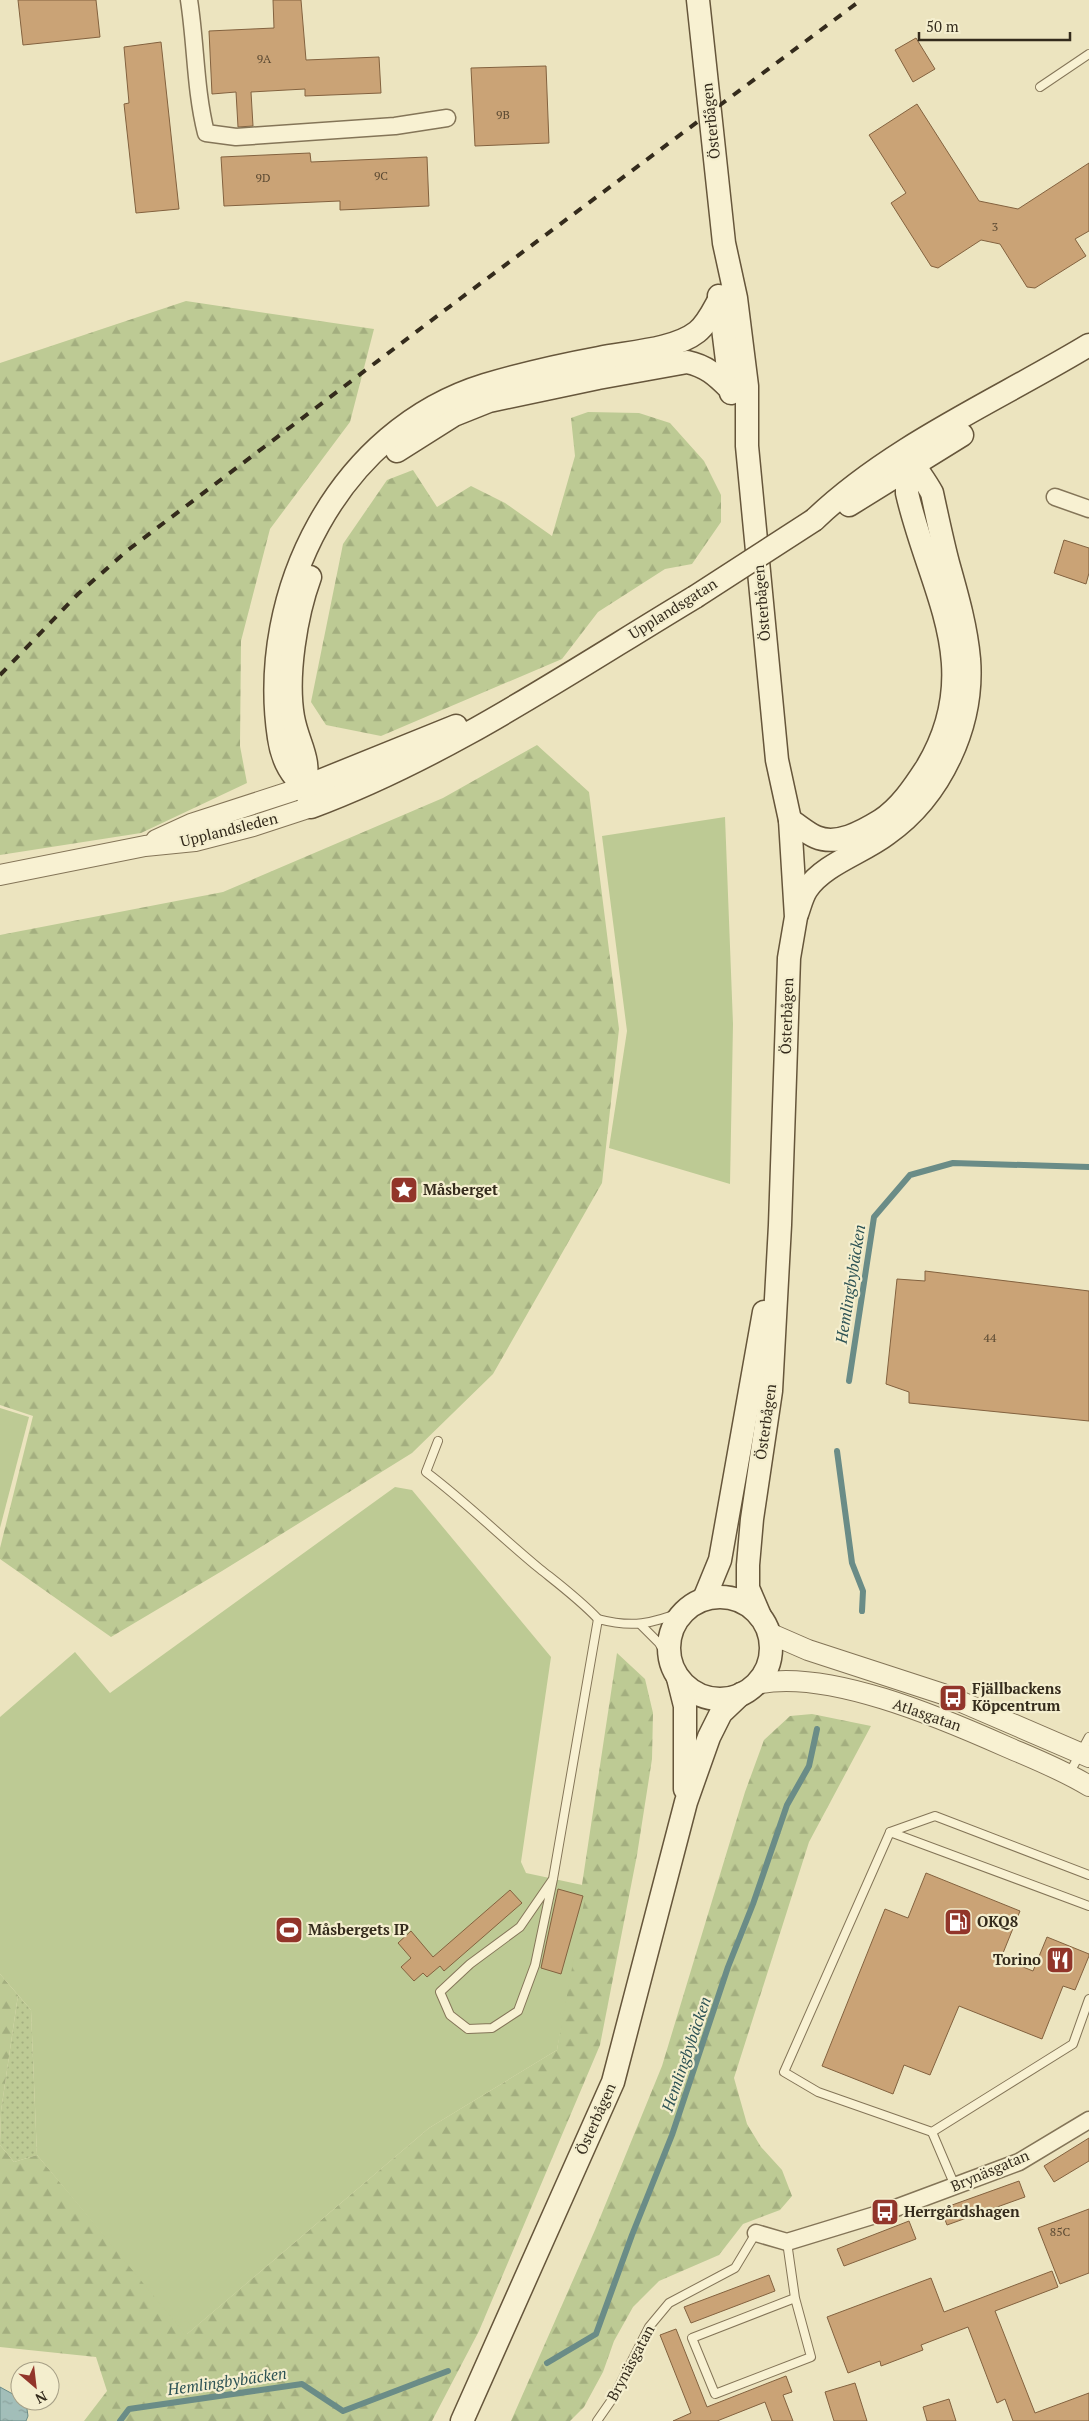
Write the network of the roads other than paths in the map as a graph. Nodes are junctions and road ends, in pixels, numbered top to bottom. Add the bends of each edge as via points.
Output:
1 (189, 0) edge
2 (698, 0) edge
3 (1089, 54) edge
4 (1040, 87) dead end
5 (447, 118) dead end
6 (724, 243) junction
7 (719, 300) junction
8 (1089, 345) edge
9 (730, 389) junction
10 (747, 446) junction
11 (910, 459) junction
12 (1055, 497) dead end
13 (1089, 509) edge
14 (777, 760) junction
15 (308, 797) junction
16 (790, 820) junction
17 (0, 875) edge
18 (796, 916) junction
19 (789, 958) junction
20 (780, 1225) junction
21 (438, 1441) dead end
22 (704, 1599) junction
23 (684, 1612) junction
24 (598, 1619) junction
25 (641, 1624) junction
26 (764, 1624) junction
27 (675, 1671) junction
28 (748, 1689) junction
29 (1086, 1749) edge
30 (1069, 1774) junction
31 (1089, 1786) edge
32 (686, 1802) junction
33 (890, 1832) junction
34 (1089, 1875) edge
35 (553, 1879) junction
36 (1089, 1906) edge
37 (1089, 2000) edge
38 (1089, 2120) edge
39 (932, 2132) junction
40 (955, 2186) junction
41 (756, 2233) joint
42 (787, 2242) junction
43 (795, 2298) junction
44 (462, 2421) edge
45 (597, 2421) edge

1 - 5 street via 198,100 206,133 236,137 395,126
2 - 6 main road, Österbågen
3 - 4 lane
6 - 7 main road, Österbågen
6 - 10 main road, Österbågen via 736,298 746,386
7 - 9 main road, Österbågen
7 - 15 main road via 698,331 681,342 484,386 449,400 414,419 357,468 330,504 302,555 281,621 276,677 279,738 290,770
8 - 11 main road, Upplandsgatan via 1005,391
9 - 10 main road, Österbågen
9 - 15 main road via 701,365 687,362 598,378 489,401 454,415 393,454 346,506 316,561 304,593 298,620 292,698 296,728 307,762
10 - 14 main road, Österbågen
11 - 15 main road, Upplandsgatan, bridge via 841,509 814,520 695,597 531,696
11 - 16 main road via 908,493 950,631 954,660 952,693 945,725 933,757 917,784 891,814 860,834 829,839 816,837
11 - 18 main road via 932,493 965,628 969,661 968,695 960,731 929,794 901,825 869,848 818,876 806,891
12 - 13 street
14 - 16 main road, Österbågen
14 - 19 main road, Österbågen via 776,840 781,918
15 - 17 street, Upplandsleden via 191,824 145,846
16 - 18 main road, Österbågen
18 - 19 main road, Österbågen
19 - 20 main road, Österbågen
20 - 22 main road, Österbågen via 720,1560
20 - 26 main road, Österbågen via 772,1391 748,1565 748,1588
21 - 24 lane via 426,1472 464,1500
22 - 23 main road
22 - 26 main road via 728,1598 746,1604
23 - 25 lane
23 - 27 main road via 671,1632 668,1648
24 - 25 lane
24 - 35 lane
25 - 27 lane via 659,1643
26 - 28 main road via 771,1651 766,1669
26 - 29 street, Atlasgatan via 808,1650 943,1694
27 - 28 main road via 690,1689 704,1696 723,1699
27 - 32 main road, Österbågen via 685,1706
28 - 30 street, Atlasgatan via 776,1680 804,1681 861,1693 948,1721
28 - 32 main road, Österbågen via 721,1713 708,1737
29 - 30 lane
30 - 31 street, Atlasgatan
32 - 44 main road, Österbågen via 613,2082
33 - 34 lane via 936,1816
33 - 36 lane
33 - 39 lane via 784,2072 818,2092
35 - 35 lane via 535,1965 518,2011 492,2028 468,2029 450,2015 440,1992 470,1964 520,1927
37 - 39 lane via 1073,2044
38 - 40 street, Brynäsgatan via 1019,2162
39 - 40 lane
40 - 42 street, Brynäsgatan via 885,2212
41 - 42 street, Brynäsgatan
41 - 45 lane, Brynäsgatan via 735,2268 669,2302 648,2327 613,2398
42 - 43 lane
43 - 43 lane via 692,2338 715,2394 811,2357

